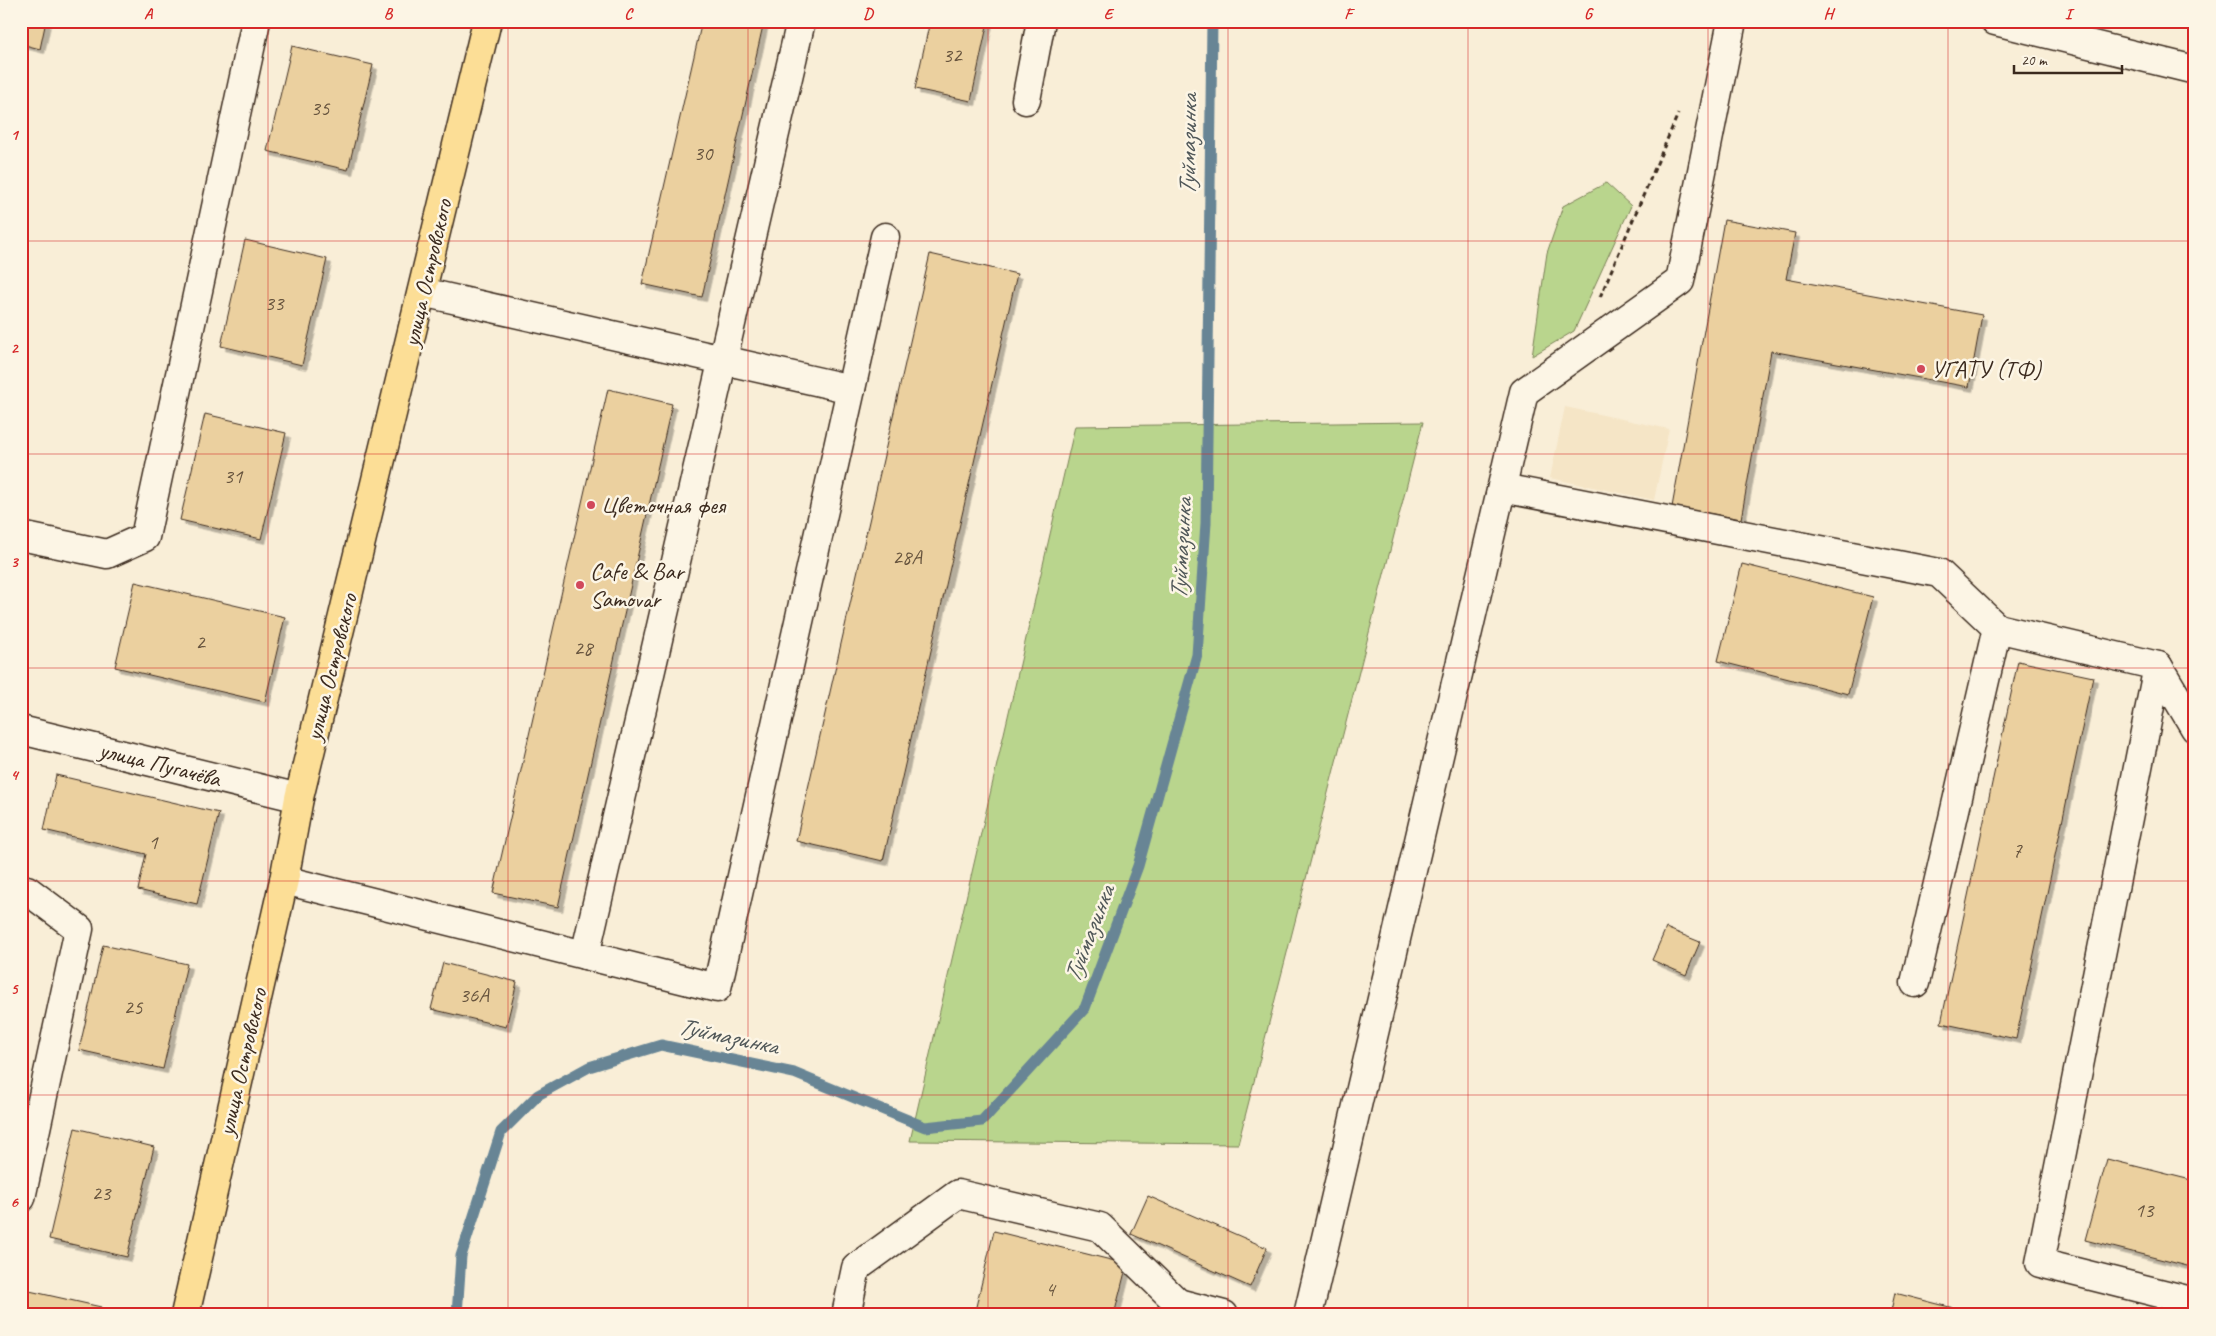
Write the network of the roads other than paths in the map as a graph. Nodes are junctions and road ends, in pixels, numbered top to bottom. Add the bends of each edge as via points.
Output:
1 (256, 21) edge
2 (487, 21) edge
3 (801, 21) edge
4 (1041, 21) edge
5 (1732, 21) edge
6 (1995, 21) edge
7 (2195, 70) edge
8 (1026, 100) dead end
9 (885, 237) dead end
10 (422, 292) junction
11 (722, 360) junction
12 (851, 389) junction
13 (1502, 488) junction
14 (21, 536) edge
15 (1997, 628) junction
16 (2158, 666) junction
17 (2195, 728) edge
18 (21, 730) edge
19 (300, 798) junction
20 (284, 880) junction
21 (21, 889) edge
22 (585, 955) junction
23 (1915, 983) dead end
24 (21, 1198) edge
25 (2195, 1302) edge
26 (1177, 1309) edge
27 (185, 1315) edge
28 (846, 1315) edge
29 (1224, 1315) edge
30 (1308, 1315) edge

1 - 14 street via 145,538 107,554
2 - 10 main road, улица Островского
3 - 11 street
4 - 8 street
5 - 13 street via 1680,280 1524,392
6 - 7 street
9 - 12 street
10 - 11 street
10 - 19 main road, улица Островского
11 - 12 street
11 - 22 street
12 - 22 street via 717,988
13 - 15 street via 1939,573
13 - 30 street
15 - 16 street
15 - 23 street
16 - 17 street
16 - 25 street via 2040,1263
18 - 19 street, улица Пугачёва
19 - 20 main road, улица Островского
20 - 22 street
20 - 27 main road, улица Островского
21 - 24 street via 79,930
26 - 28 street via 1100,1228 958,1194 856,1268
26 - 29 street

